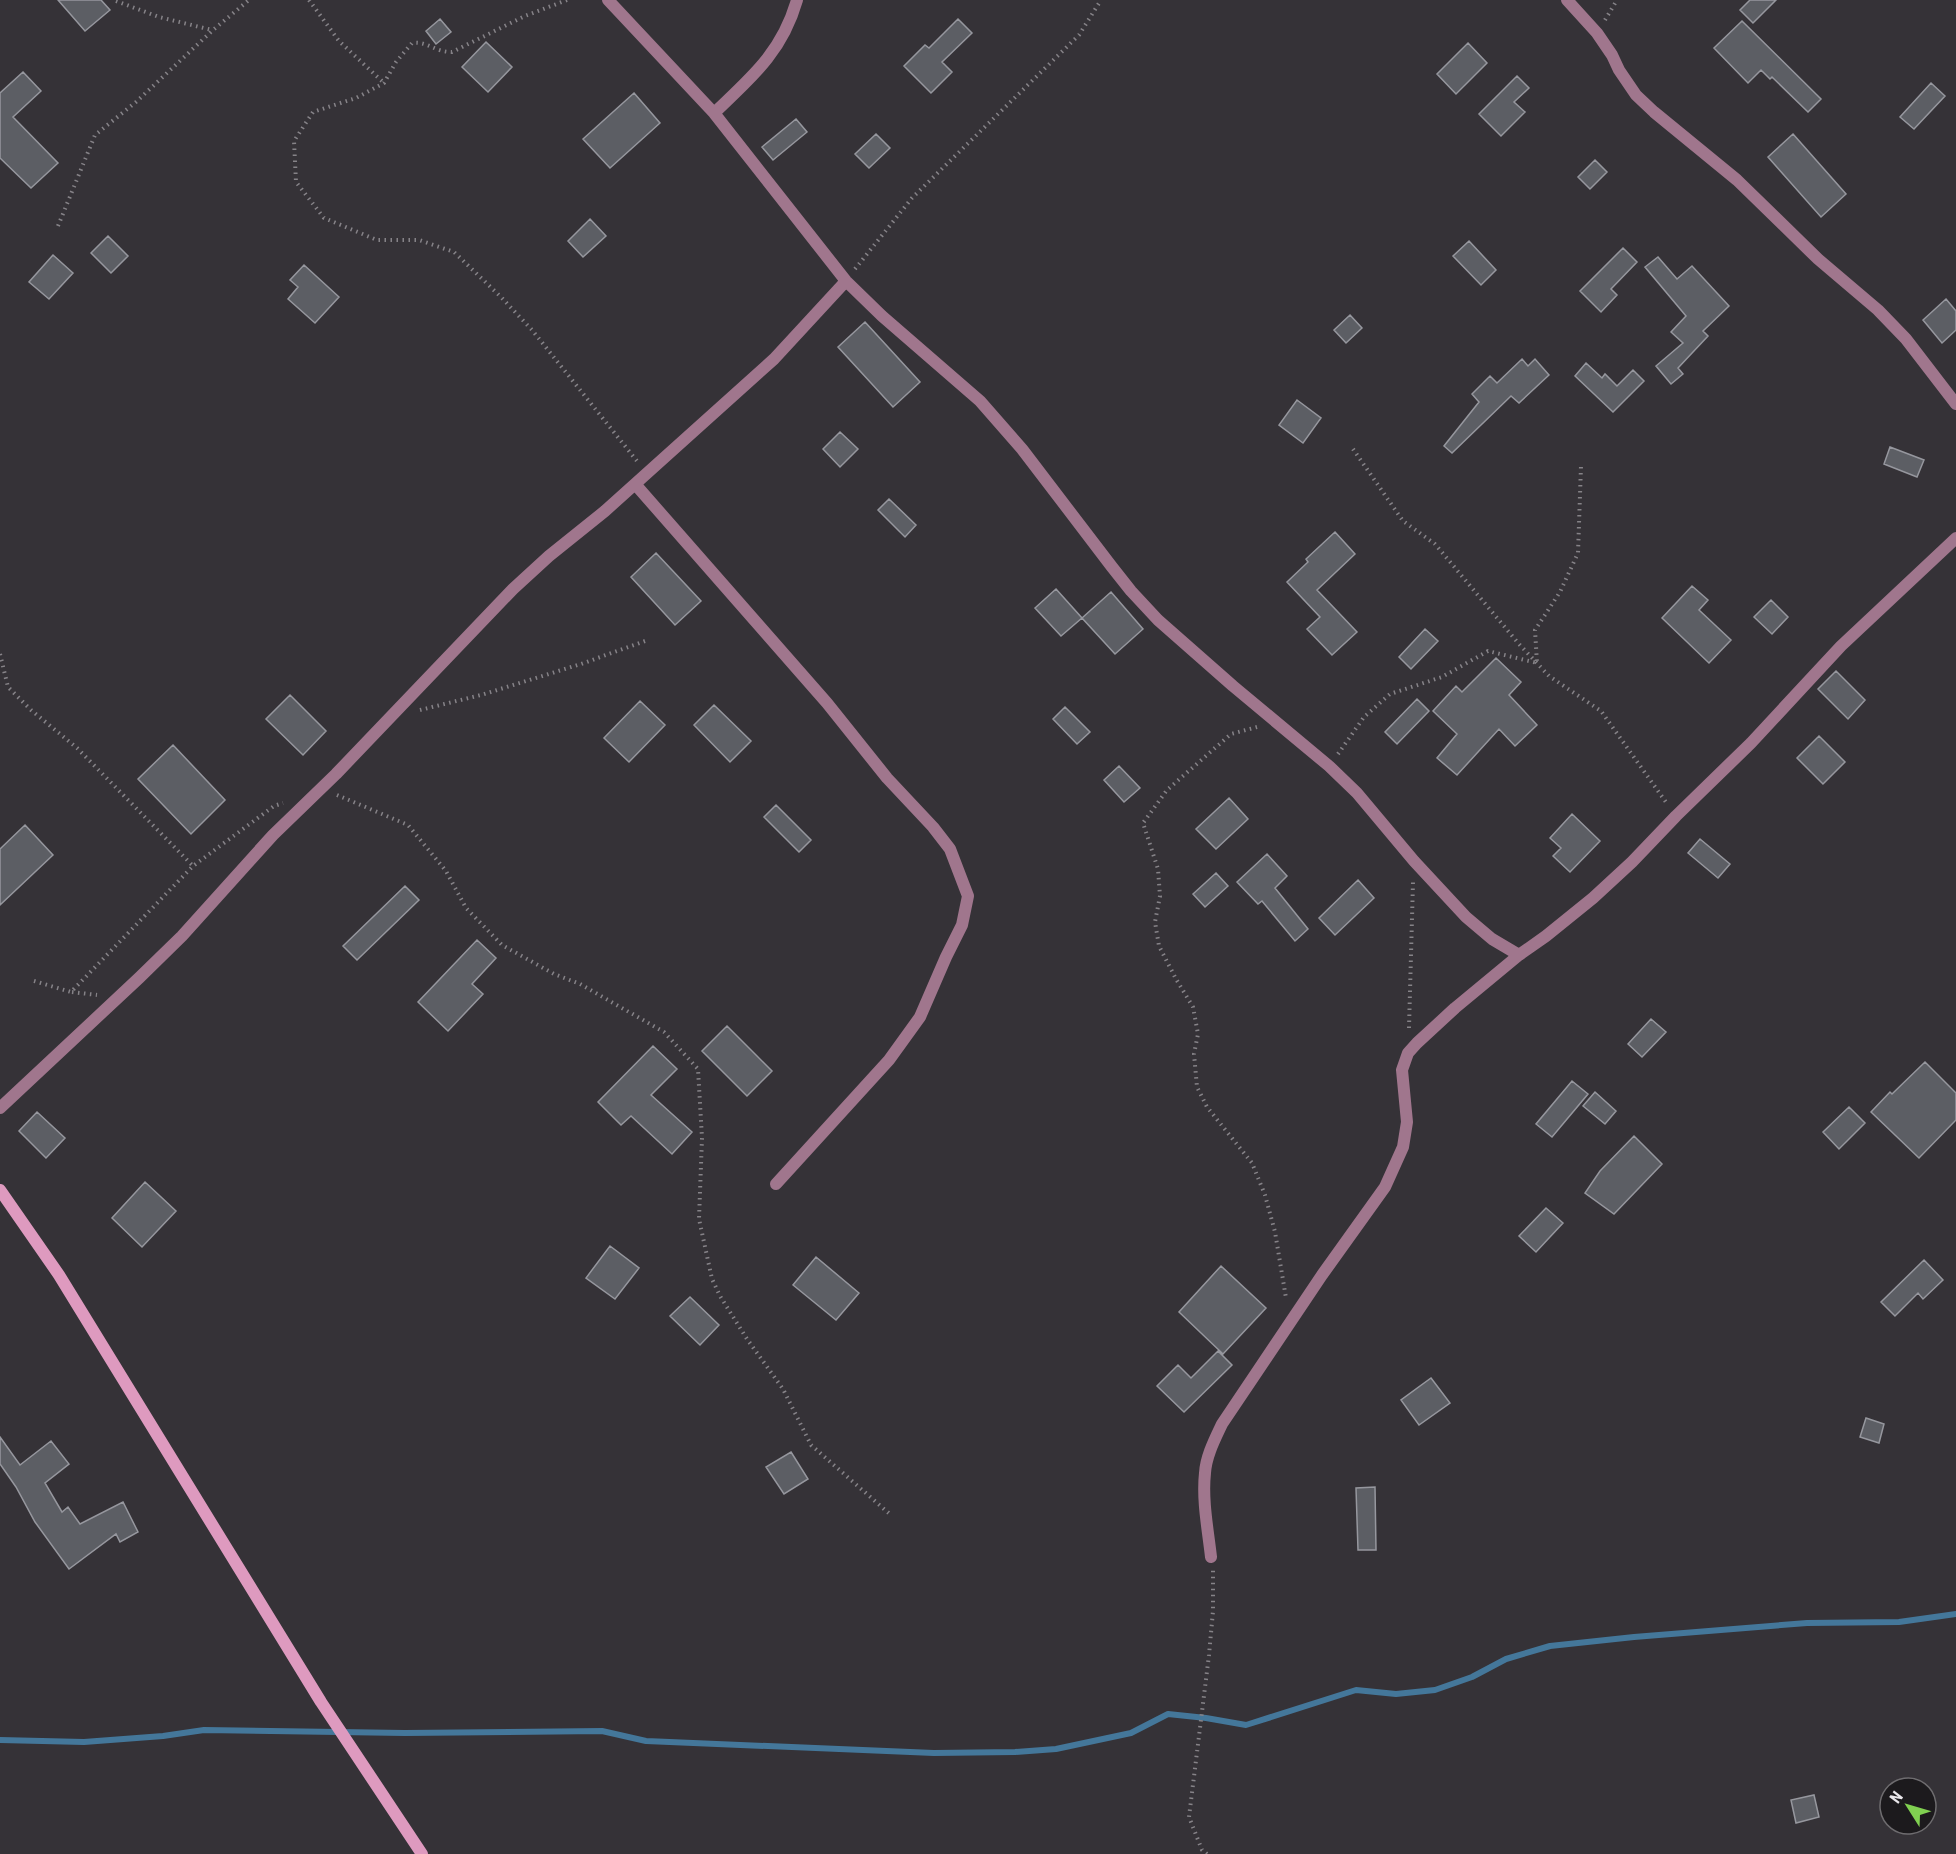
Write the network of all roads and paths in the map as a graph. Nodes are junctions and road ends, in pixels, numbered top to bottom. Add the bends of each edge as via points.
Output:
1 (116, 0) edge
2 (249, 0) edge
3 (309, 0) edge
4 (567, 0) edge
5 (608, 0) edge
6 (797, 0) edge
7 (1101, 0) edge
8 (1567, 0) edge
9 (1617, 0) edge
10 (213, 30) junction
11 (1597, 33) junction
12 (384, 83) junction
13 (714, 112) junction
14 (58, 226) dead end
15 (846, 281) junction
16 (1956, 404) edge
17 (1353, 449) dead end
18 (1581, 466) dead end
19 (647, 473) junction
20 (635, 484) junction
21 (1956, 538) edge
22 (645, 641) dead end
23 (0, 654) edge
24 (1537, 663) junction
25 (413, 714) dead end
26 (1275, 722) junction
27 (1329, 766) junction
28 (322, 788) junction
29 (284, 802) dead end
30 (1676, 816) junction
31 (1414, 861) junction
32 (194, 866) junction
33 (1519, 955) junction
34 (34, 981) dead end
35 (1408, 1053) junction
36 (0, 1108) edge
37 (776, 1184) dead end
38 (0, 1190) edge
39 (1292, 1323) junction
40 (892, 1516) dead end
41 (1211, 1557) joint
42 (422, 1854) edge
43 (1207, 1854) edge

1 - 10 path
2 - 10 path
3 - 12 path via 339,41
4 - 12 path via 452,52 412,43
5 - 13 street
6 - 13 street via 771,56
7 - 15 path via 1079,35 912,198
8 - 11 street
9 - 11 path
10 - 14 path via 95,135
11 - 16 street via 1636,95 1737,180 1818,259 1878,310 1906,339
12 - 19 path via 356,98 313,112 294,141 296,182 324,218 376,240 419,240 454,252 532,330
13 - 15 street
15 - 19 street via 774,359
15 - 26 street via 980,401 1158,620
17 - 24 path via 1403,521 1435,544
18 - 24 path via 1578,553 1560,592 1535,630
19 - 20 street
20 - 28 street via 513,589
20 - 37 street via 950,849 968,896 962,925 920,1017 889,1060
21 - 30 street via 1841,646
22 - 25 path
23 - 32 path via 8,687 77,748
24 - 27 path via 1488,651 1442,677 1390,694 1364,717
24 - 30 path via 1601,711
26 - 27 street
26 - 39 path via 1231,734 1167,790 1143,823 1158,869 1160,896 1155,922 1159,946 1194,1007 1197,1088 1207,1107 1252,1163 1265,1195
27 - 31 street
28 - 36 street via 147,971
28 - 40 path via 408,825 446,871 466,908 502,945 664,1032 698,1069 702,1138 699,1219 712,1279 747,1339 783,1389 811,1445
29 - 32 path
30 - 33 street via 1593,898
31 - 33 street via 1478,929
31 - 35 path
32 - 34 path via 71,992
33 - 35 street
35 - 39 street via 1402,1070 1407,1122 1395,1167
38 - 42 street via 65,1285 321,1702
39 - 41 street via 1213,1443 1204,1490
41 - 43 path via 1213,1611 1189,1817

